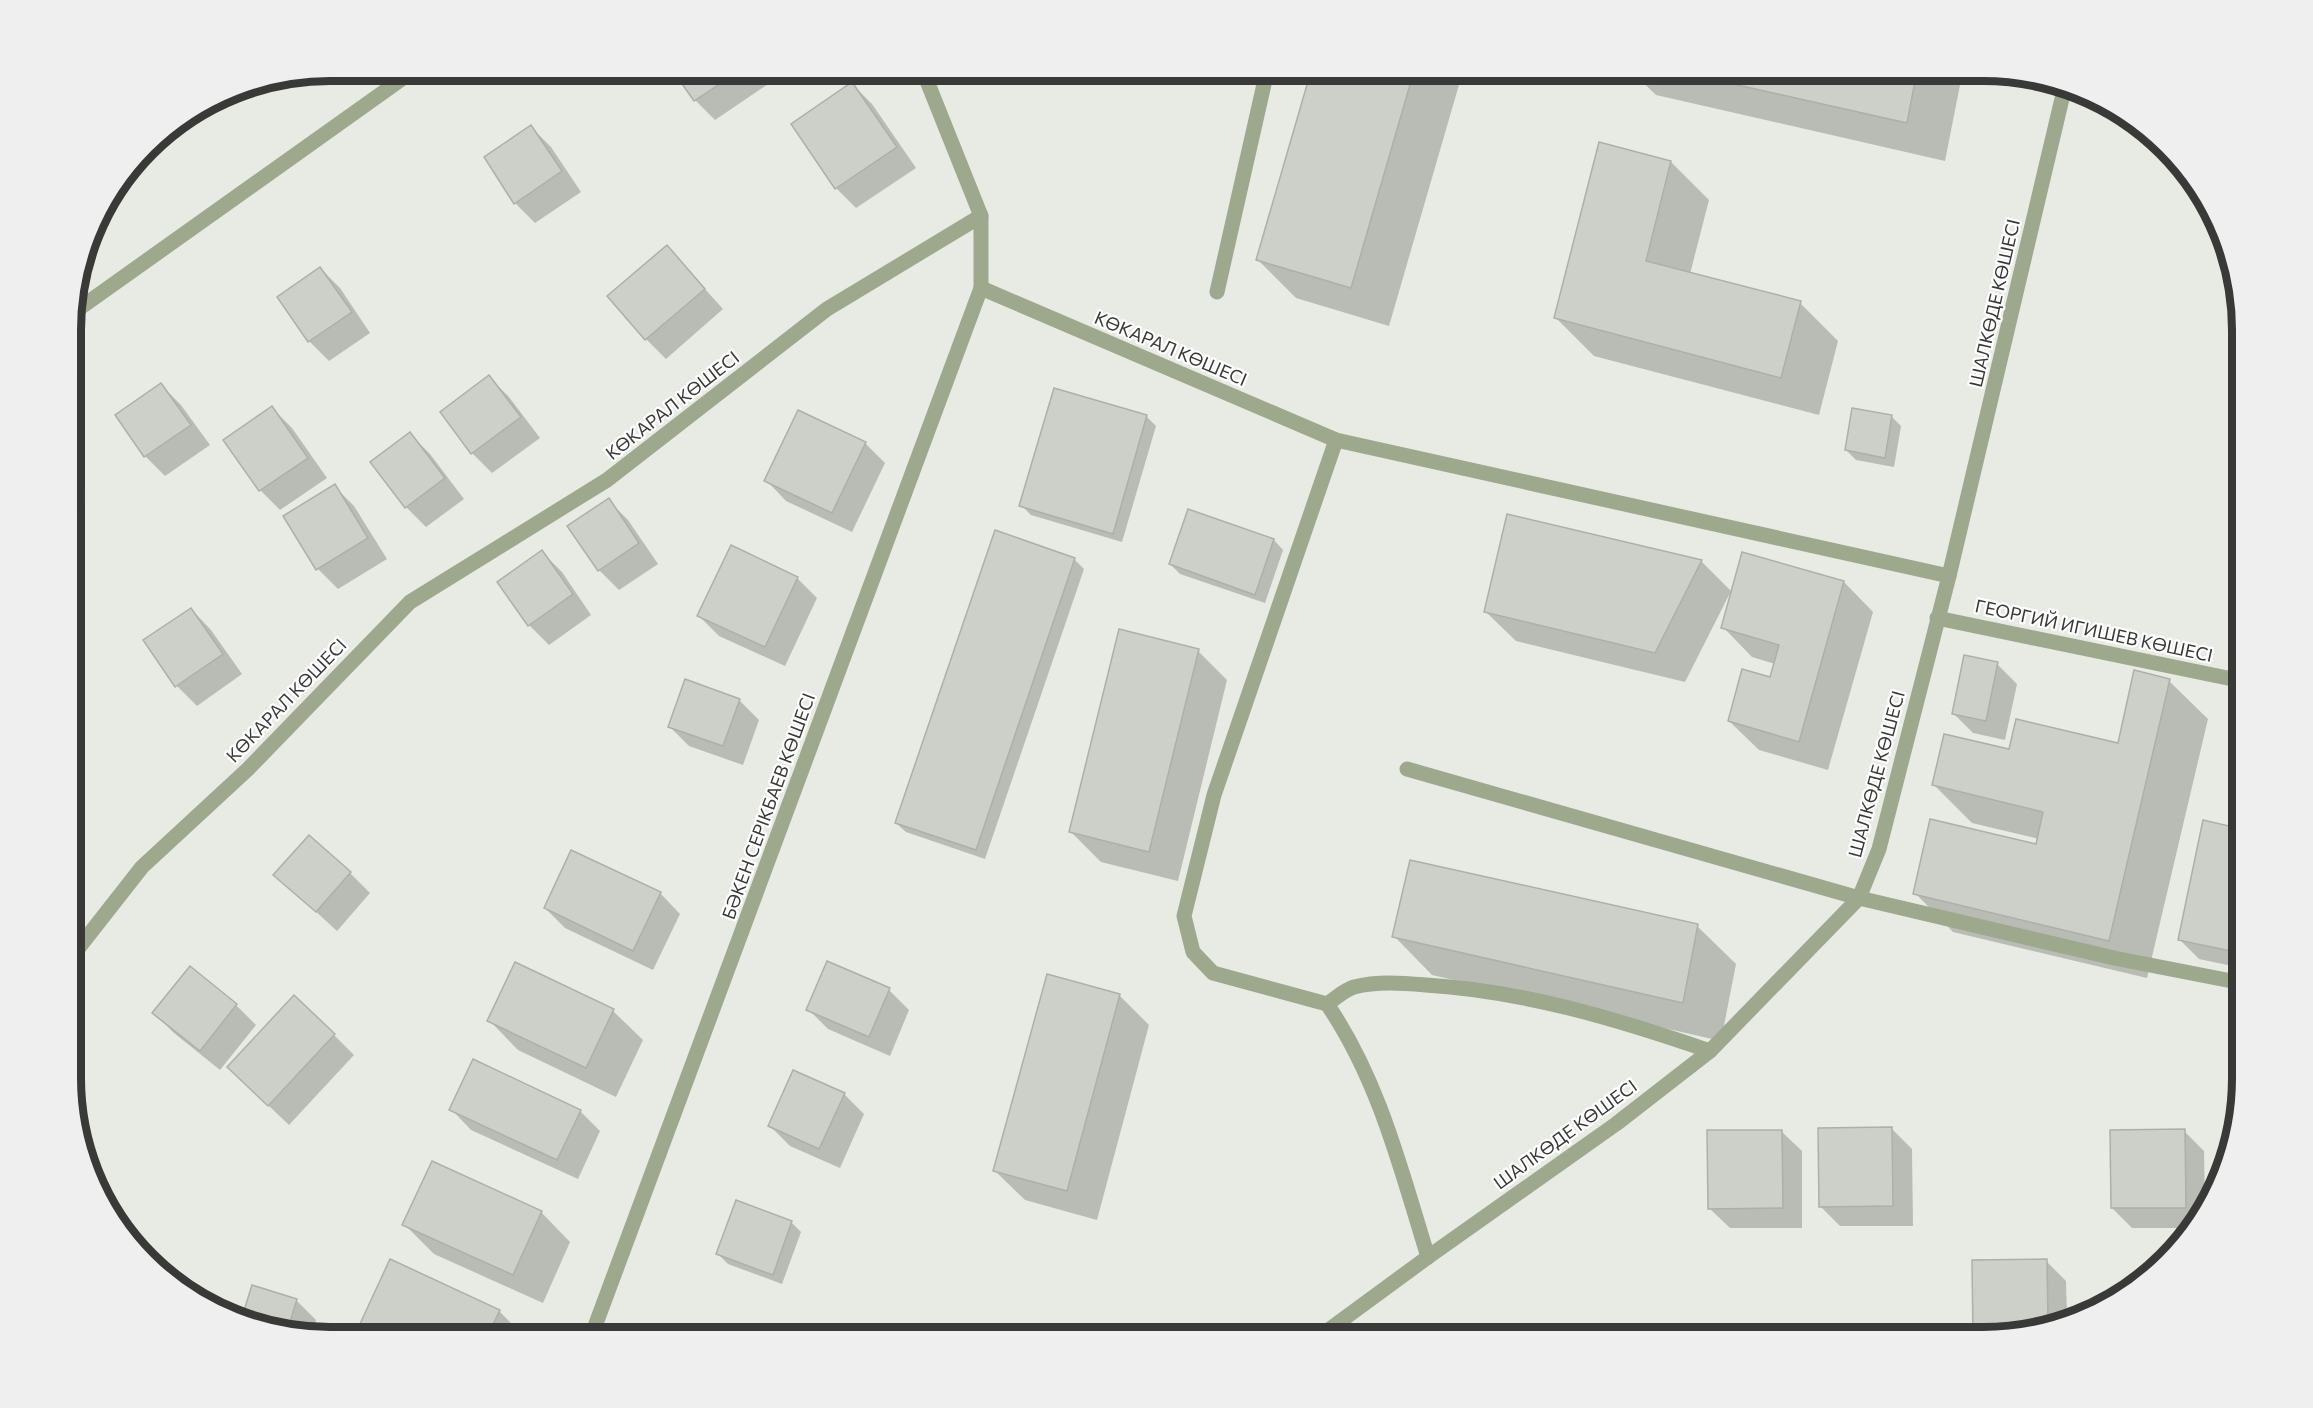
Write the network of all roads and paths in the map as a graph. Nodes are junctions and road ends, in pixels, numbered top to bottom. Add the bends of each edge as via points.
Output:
1 (398, 81) edge
2 (927, 81) edge
3 (1265, 81) edge
4 (2064, 94) edge
5 (981, 216) junction
6 (981, 288) junction
7 (1218, 292) dead end
8 (82, 307) edge
9 (1336, 440) junction
10 (1949, 576) junction
11 (1937, 618) junction
12 (2232, 679) edge
13 (1407, 769) dead end
14 (1859, 898) junction
15 (81, 944) edge
16 (2232, 981) edge
17 (1327, 1004) junction
18 (1710, 1050) junction
19 (1428, 1257) junction
20 (595, 1327) edge
21 (1333, 1327) edge

1 - 8 street
2 - 5 street
3 - 7 street
4 - 10 street, ШАЛКӨДЕ КӨШЕСІ
5 - 6 street
5 - 15 street, КӨКАРАЛ КӨШЕСІ via 827,309 607,480 410,602 248,769 142,867
6 - 9 street, КӨКАРАЛ КӨШЕСІ
6 - 20 street, БӘКЕН СЕРІКБАЕВ КӨШЕСІ
9 - 10 street, КӨКАРАЛ КӨШЕСІ
9 - 17 street via 1214,795 1184,916 1193,952 1213,973
10 - 11 street, ШАЛКӨДЕ КӨШЕСІ
11 - 12 street, ГЕОРГИЙ ИГИШЕВ КӨШЕСІ
11 - 14 street, ШАЛКӨДЕ КӨШЕСІ via 1879,849
13 - 14 street
14 - 16 street via 2114,958
14 - 18 street, ШАЛКӨДЕ КӨШЕСІ
17 - 18 street via 1352,987 1388,982 1461,987 1541,1000 1633,1024
17 - 19 street via 1355,1050 1386,1122
18 - 19 street, ШАЛКӨДЕ КӨШЕСІ via 1616,1124
19 - 21 street, ШАЛКӨДЕ КӨШЕСІ

